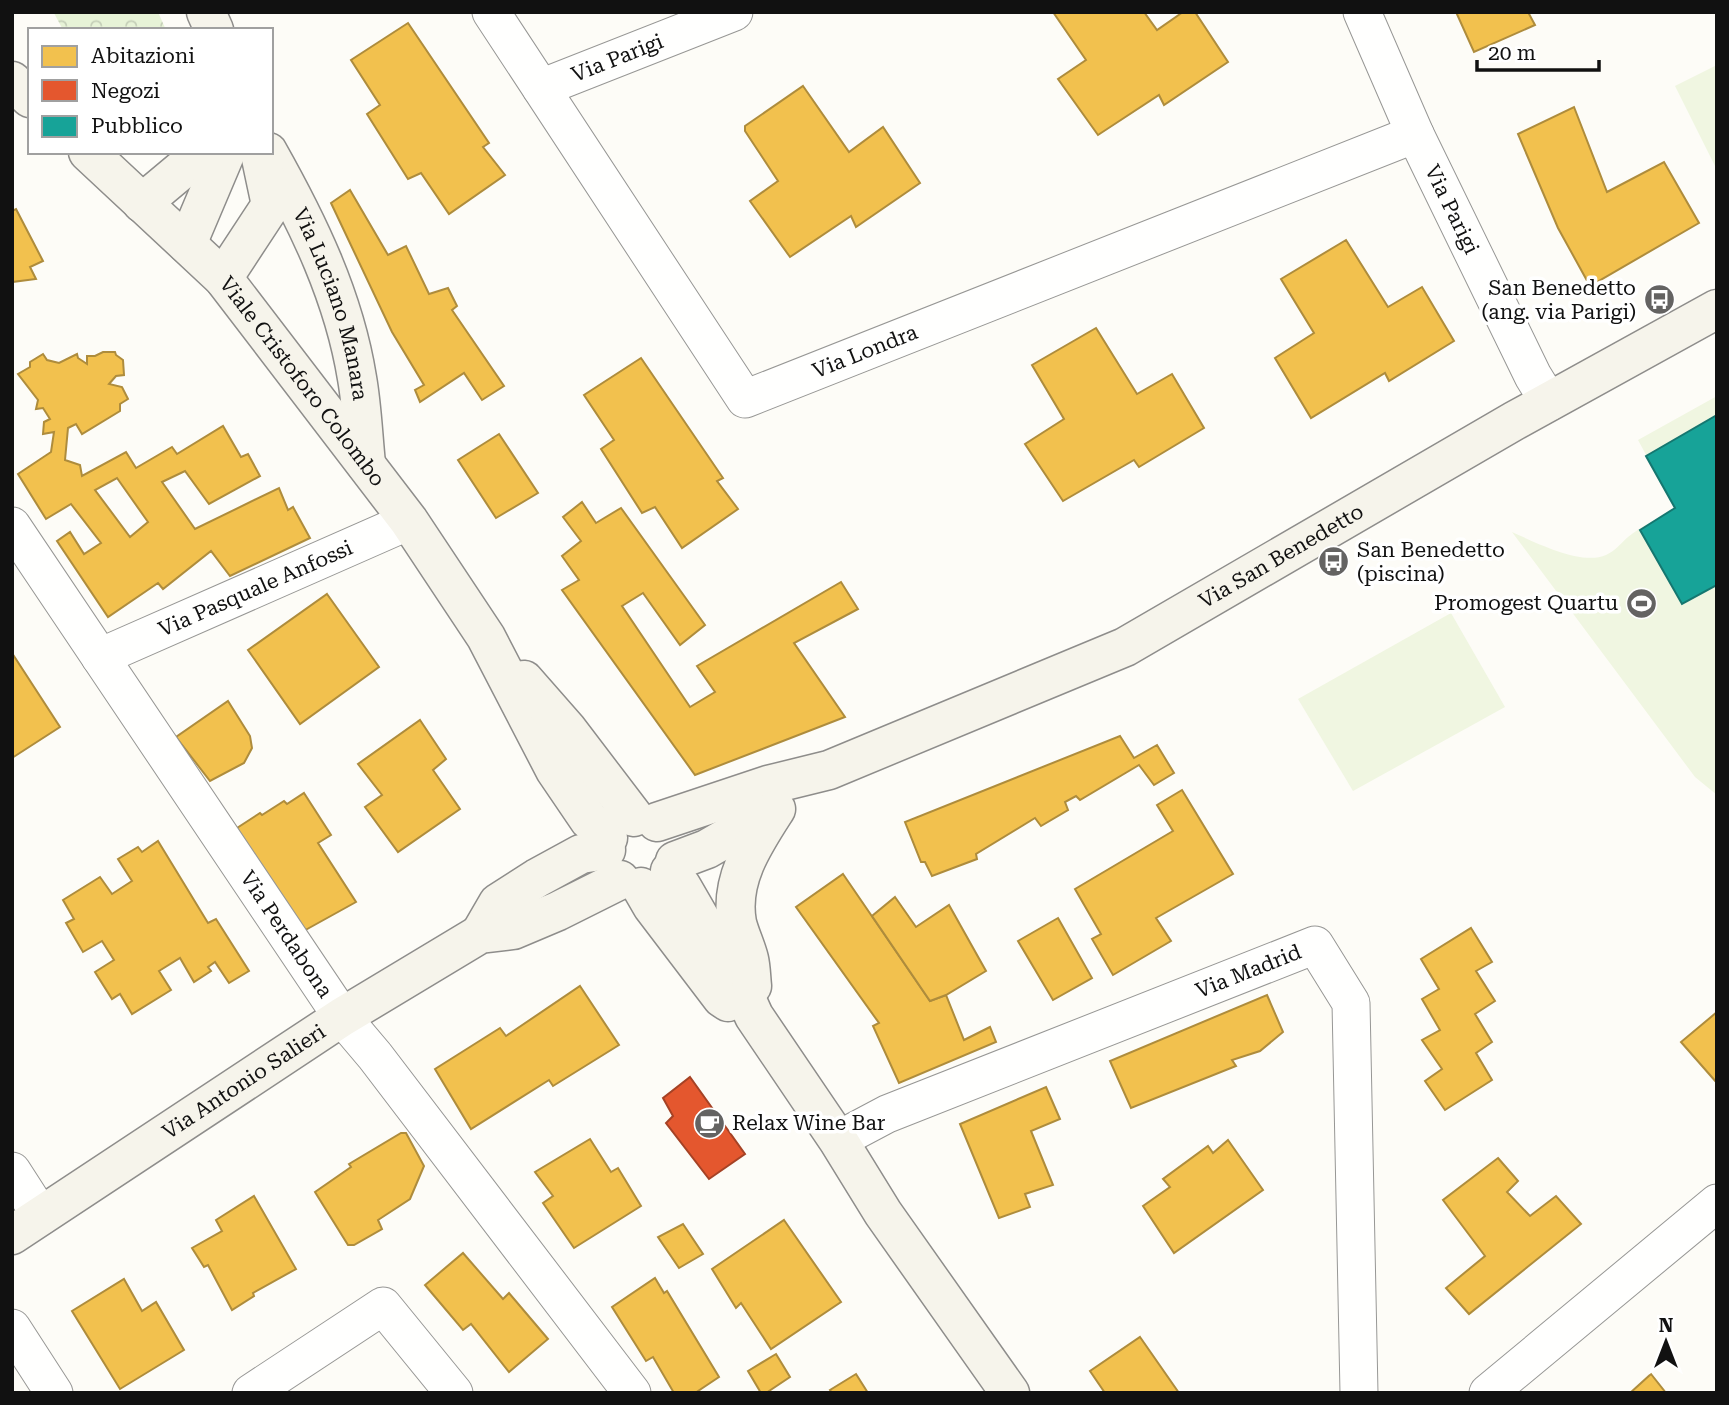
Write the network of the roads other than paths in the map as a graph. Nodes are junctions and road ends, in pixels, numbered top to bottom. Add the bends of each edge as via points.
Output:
1 (206, 12) edge
2 (491, 12) edge
3 (734, 12) edge
4 (1362, 12) edge
5 (213, 28) edge
6 (12, 81) edge
7 (541, 88) junction
8 (28, 96) edge
9 (1415, 134) junction
10 (90, 154) edge
11 (201, 154) edge
12 (225, 154) edge
13 (260, 154) edge
14 (269, 154) edge
15 (142, 203) junction
16 (187, 244) junction
17 (223, 278) junction
18 (1717, 309) edge
19 (1549, 402) junction
20 (366, 464) junction
21 (410, 521) junction
22 (12, 526) edge
23 (100, 657) junction
24 (829, 770) junction
25 (776, 808) junction
26 (639, 853) junction
27 (754, 1016) junction
28 (342, 1017) junction
29 (838, 1140) junction
30 (12, 1171) edge
31 (1717, 1203) edge
32 (27, 1225) edge
33 (12, 1328) edge
34 (54, 1393) edge
35 (251, 1393) edge
36 (454, 1393) edge
37 (632, 1393) edge
38 (1010, 1393) edge
39 (1359, 1393) edge
40 (1488, 1393) edge

1 - 5 main road
2 - 7 street, Via Londra
3 - 7 street, Via Parigi
4 - 9 street, Via Parigi
6 - 8 main road
7 - 9 street, Via Londra via 745,399
9 - 19 street, Via Parigi
10 - 15 main road, Viale Cristoforo Colombo
11 - 15 main road
12 - 16 main road
13 - 17 main road, Via Luciano Manara via 271,205
14 - 20 main road, Via Luciano Manara via 302,212 338,297 357,377
15 - 16 main road, Viale Cristoforo Colombo
16 - 17 main road, Viale Cristoforo Colombo
17 - 20 main road, Viale Cristoforo Colombo
18 - 19 main road, Via San Benedetto
19 - 24 main road, Via San Benedetto via 1125,647
20 - 21 main road, Viale Cristoforo Colombo
21 - 23 street, Via Pasquale Anfossi
21 - 26 main road, Viale Cristoforo Colombo via 486,637 555,770 589,820
22 - 23 street, Via Perdabona
23 - 28 street, Via Perdabona
24 - 25 main road, Via San Benedetto
24 - 26 main road, Via San Benedetto via 768,785
25 - 26 main road, Via San Benedetto via 707,849
25 - 27 main road, Viale Cristoforo Colombo via 751,847 736,898 737,922 749,960
26 - 27 main road, Viale Cristoforo Colombo via 652,906 722,998
26 - 28 main road, Via Antonio Salieri via 558,911 513,930 480,934
27 - 29 main road, Viale Cristoforo Colombo
28 - 32 main road, Via Antonio Salieri
28 - 37 street, Via Perdabona
29 - 38 main road, Viale Cristoforo Colombo via 883,1213
29 - 39 street, Via Madrid via 887,1114 1315,945 1351,1003
30 - 32 street
31 - 40 street
33 - 34 street
35 - 36 street via 383,1306

